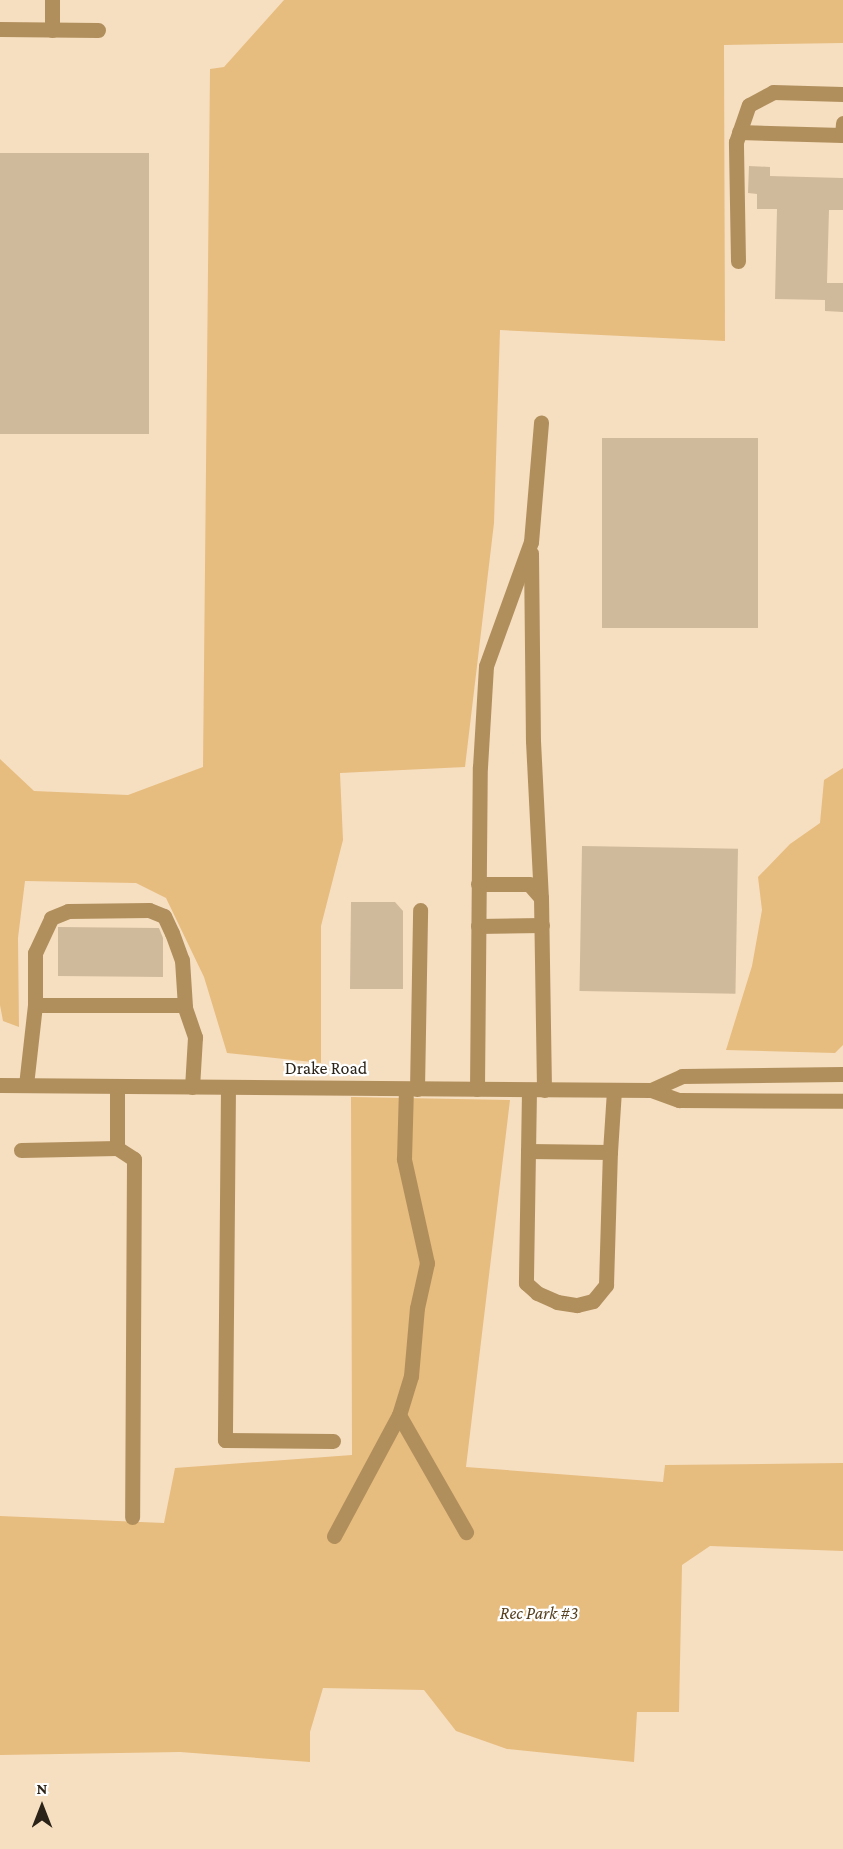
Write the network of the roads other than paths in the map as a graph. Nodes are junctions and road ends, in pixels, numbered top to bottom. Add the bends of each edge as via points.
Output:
1 (52, 0) edge
2 (0, 29) edge
3 (52, 30) junction
4 (98, 30) dead end
5 (843, 94) edge
6 (843, 123) edge
7 (739, 132) junction
8 (738, 261) dead end
9 (541, 422) dead end
10 (531, 543) junction
11 (478, 884) junction
12 (541, 898) junction
13 (420, 910) dead end
14 (542, 925) junction
15 (478, 926) junction
16 (35, 1005) junction
17 (185, 1007) junction
18 (843, 1074) edge
19 (0, 1085) edge
20 (26, 1085) junction
21 (117, 1086) junction
22 (192, 1087) junction
23 (228, 1087) junction
24 (412, 1089) junction
25 (477, 1089) junction
26 (537, 1090) junction
27 (615, 1090) junction
28 (651, 1090) junction
29 (843, 1101) edge
30 (117, 1148) junction
31 (21, 1150) dead end
32 (528, 1151) junction
33 (610, 1152) junction
34 (399, 1415) junction
35 (333, 1441) dead end
36 (132, 1517) dead end
37 (466, 1532) dead end
38 (334, 1536) dead end

1 - 3 street
2 - 3 street
3 - 4 street
5 - 7 street via 773,93 749,105
6 - 7 street via 842,135
7 - 8 street
9 - 10 street
10 - 11 street via 486,666
10 - 12 street via 533,741
11 - 12 street via 529,884
11 - 15 street
12 - 14 street
13 - 24 street
14 - 15 street
14 - 26 street
15 - 25 street
16 - 17 street
16 - 17 street via 35,953 51,918 68,911 149,910 164,916 172,933 182,960
16 - 20 street
17 - 22 street via 195,1037
18 - 28 street, Drake Road via 682,1076
19 - 20 street, Drake Road
20 - 21 street, Drake Road
21 - 22 street, Drake Road
21 - 30 street
22 - 23 street, Drake Road
23 - 24 street, Drake Road
23 - 35 street via 225,1440
24 - 25 street, Drake Road
24 - 34 street via 404,1159 427,1263 417,1308 411,1376
25 - 26 street, Drake Road
26 - 27 street, Drake Road
26 - 32 street
27 - 28 street, Drake Road
27 - 33 street
28 - 29 street, Drake Road via 679,1100
30 - 31 street
30 - 36 street via 134,1159
32 - 33 street
32 - 33 street via 526,1283 557,1302 577,1305 593,1301 606,1285
34 - 37 street
34 - 38 street

